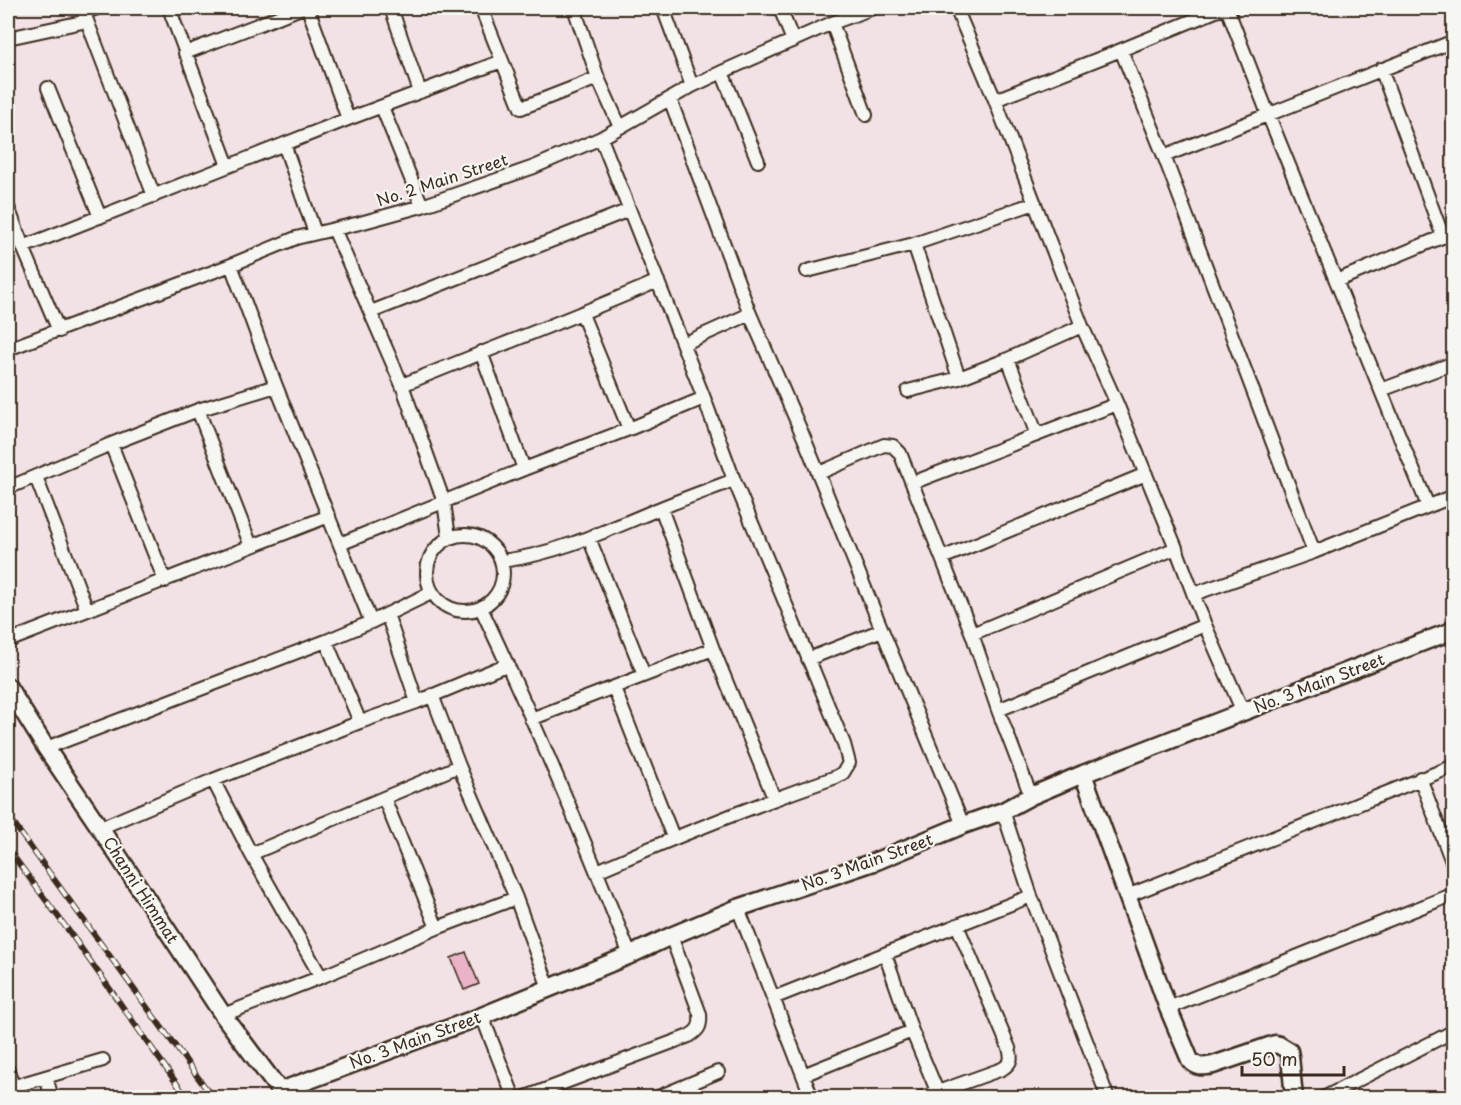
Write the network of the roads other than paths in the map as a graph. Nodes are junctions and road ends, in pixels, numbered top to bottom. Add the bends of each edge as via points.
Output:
1 (97, 8) edge
2 (169, 8) edge
3 (301, 8) edge
4 (308, 8) edge
5 (391, 8) edge
6 (481, 8) edge
7 (574, 8) edge
8 (663, 8) edge
9 (780, 8) edge
10 (873, 8) edge
11 (956, 8) edge
12 (1225, 8) edge
13 (87, 21) junction
14 (832, 23) junction
15 (8, 38) edge
16 (1454, 40) edge
17 (793, 41) junction
18 (1121, 51) junction
19 (185, 53) junction
20 (502, 61) junction
21 (1381, 69) junction
22 (722, 72) junction
23 (598, 78) junction
24 (692, 86) junction
25 (48, 88) dead end
26 (420, 92) junction
27 (670, 99) junction
28 (995, 100) junction
29 (382, 107) junction
30 (1268, 114) junction
31 (866, 115) dead end
32 (348, 119) junction
33 (620, 127) junction
34 (601, 138) junction
35 (284, 144) junction
36 (1164, 156) junction
37 (758, 161) dead end
38 (228, 166) junction
39 (154, 196) junction
40 (1035, 203) junction
41 (422, 206) junction
42 (8, 207) edge
43 (629, 210) junction
44 (100, 217) junction
45 (334, 229) junction
46 (315, 233) junction
47 (1448, 234) edge
48 (914, 244) junction
49 (22, 247) junction
50 (231, 265) junction
51 (807, 272) dead end
52 (658, 281) junction
53 (1336, 281) junction
54 (371, 312) junction
55 (582, 314) junction
56 (750, 314) junction
57 (1082, 326) junction
58 (58, 331) junction
59 (682, 344) junction
60 (8, 350) edge
61 (481, 352) junction
62 (1008, 359) junction
63 (1454, 363) edge
64 (959, 378) junction
65 (402, 385) junction
66 (276, 386) junction
67 (1381, 390) junction
68 (908, 391) dead end
69 (704, 399) junction
70 (1117, 404) junction
71 (198, 410) junction
72 (629, 429) junction
73 (1037, 435) junction
74 (111, 444) junction
75 (524, 469) junction
76 (819, 473) junction
77 (1146, 474) junction
78 (36, 477) junction
79 (734, 480) junction
80 (912, 483) junction
81 (8, 488) edge
82 (1454, 496) edge
83 (444, 502) junction
84 (1428, 506) junction
85 (661, 508) junction
86 (329, 516) junction
87 (449, 537) junction
88 (589, 538) junction
89 (340, 544) junction
90 (251, 546) junction
91 (1176, 548) junction
92 (1314, 552) junction
93 (942, 558) junction
94 (502, 561) junction
95 (165, 581) junction
96 (431, 593) junction
97 (1194, 594) junction
98 (481, 608) junction
99 (87, 610) junction
100 (387, 614) junction
101 (371, 622) junction
102 (1205, 625) junction
103 (882, 630) junction
104 (1454, 630) edge
105 (972, 634) junction
106 (8, 641) edge
107 (326, 641) junction
108 (713, 649) junction
109 (808, 659) junction
110 (508, 664) junction
111 (644, 675) junction
112 (8, 687) edge
113 (614, 688) junction
114 (432, 695) junction
115 (417, 702) junction
116 (998, 710) junction
117 (1243, 712) junction
118 (531, 718) junction
119 (360, 722) junction
120 (46, 748) junction
121 (459, 766) junction
122 (1454, 766) edge
123 (1083, 774) junction
124 (1420, 778) junction
125 (213, 780) junction
126 (1031, 796) junction
127 (384, 798) junction
128 (774, 798) junction
129 (1003, 811) junction
130 (963, 825) junction
131 (100, 828) junction
132 (673, 837) junction
133 (250, 854) junction
134 (1454, 867) edge
135 (597, 871) junction
136 (1454, 894) edge
137 (1031, 896) junction
138 (1128, 896) junction
139 (516, 898) junction
140 (738, 908) junction
141 (957, 925) junction
142 (437, 928) junction
143 (671, 936) junction
144 (885, 954) junction
145 (630, 955) junction
146 (321, 977) junction
147 (549, 988) junction
148 (773, 998) junction
149 (1168, 1008) junction
150 (223, 1015) junction
151 (482, 1016) junction
152 (912, 1031) junction
153 (1454, 1031) edge
154 (103, 1060) dead end
155 (8, 1070) edge
156 (718, 1072) dead end
157 (803, 1075) junction
158 (46, 1077) junction
159 (10, 1087) edge
160 (279, 1091) joint
161 (937, 1091) junction
162 (1454, 1095) edge
163 (52, 1098) edge
164 (514, 1098) edge
165 (523, 1098) edge
166 (656, 1098) edge
167 (812, 1098) edge
168 (921, 1098) edge
169 (1108, 1098) edge
170 (1294, 1098) edge
171 (1323, 1098) edge
172 (1448, 1098) edge

1 - 13 street via 84,13
2 - 19 street
3 - 19 street
4 - 32 street
5 - 26 street
6 - 20 street
7 - 23 street
8 - 24 street
9 - 17 street
10 - 14 street, No. 2 Main Street
11 - 28 street
12 - 18 street
12 - 30 street
13 - 15 street
13 - 39 street
14 - 17 street, No. 2 Main Street
14 - 31 street
16 - 21 street
17 - 22 street, No. 2 Main Street
18 - 28 street
18 - 36 street
19 - 38 street
20 - 23 street via 521,108
20 - 26 street
21 - 30 street
21 - 47 street
22 - 24 street, No. 2 Main Street
22 - 37 street
23 - 33 street
24 - 27 street, No. 2 Main Street
25 - 44 street
26 - 29 street
27 - 33 street, No. 2 Main Street
27 - 56 street
28 - 40 street
29 - 32 street
29 - 41 street
30 - 36 street
30 - 53 street
32 - 35 street
33 - 34 street, No. 2 Main Street
34 - 41 street, No. 2 Main Street via 534,167
34 - 43 street
35 - 38 street
35 - 46 street
36 - 92 street
38 - 39 street
39 - 44 street
40 - 48 street
40 - 57 street
41 - 45 street, No. 2 Main Street
42 - 49 street
43 - 52 street
43 - 54 street
44 - 49 street
45 - 46 street, No. 2 Main Street
45 - 54 street
46 - 50 street, No. 2 Main Street
47 - 53 street
48 - 51 street
48 - 64 street
49 - 58 street
50 - 58 street, No. 2 Main Street
50 - 66 street
52 - 55 street
52 - 59 street
53 - 67 street
54 - 65 street
55 - 61 street
55 - 72 street
56 - 59 street
56 - 76 street
57 - 62 street
57 - 70 street
58 - 60 street, No. 2 Main Street
59 - 69 street
61 - 65 street
61 - 75 street
62 - 64 street
62 - 73 street
63 - 67 street
64 - 68 street
65 - 83 street
66 - 71 street
66 - 86 street
67 - 84 street
69 - 72 street
69 - 79 street
70 - 73 street
70 - 77 street
71 - 74 street
71 - 90 street
72 - 75 street
73 - 80 street
74 - 78 street
74 - 95 street
75 - 83 street
76 - 80 street via 884,445 893,446 900,453
76 - 103 street
77 - 91 street
77 - 93 street
78 - 81 street
78 - 99 street
79 - 85 street
79 - 109 street
80 - 93 street
82 - 84 street
83 - 87 street
83 - 89 street
84 - 92 street
85 - 88 street
85 - 108 street
86 - 89 street
86 - 90 street
87 - 94 street via 471,534 490,543
87 - 96 street via 432,551 426,572
88 - 94 street via 543,554
88 - 111 street
89 - 101 street
90 - 95 street
91 - 97 street
91 - 105 street
92 - 97 street
93 - 105 street
94 - 98 street via 502,583 490,602
95 - 99 street
96 - 98 street via 448,608
96 - 100 street
97 - 102 street
98 - 110 street
99 - 106 street
100 - 101 street
100 - 115 street
101 - 107 street
102 - 116 street
102 - 117 street
103 - 109 street
103 - 130 street
104 - 117 street, No. 3 Main Street
105 - 116 street
107 - 119 street
107 - 120 street
108 - 111 street
108 - 128 street
109 - 128 street via 849,763 836,777
110 - 114 street
110 - 118 street
111 - 113 street
112 - 120 street, Channi Himmat
113 - 118 street
113 - 132 street
114 - 115 street
114 - 121 street
115 - 119 street
116 - 126 street
117 - 123 street, No. 3 Main Street
118 - 135 street
119 - 125 street
120 - 131 street, Channi Himmat
121 - 127 street
121 - 139 street
122 - 124 street
123 - 126 street, No. 3 Main Street
123 - 138 street
124 - 134 street
124 - 138 street
125 - 131 street
125 - 133 street
126 - 129 street, No. 3 Main Street
127 - 133 street
127 - 142 street
128 - 132 street
129 - 130 street, No. 3 Main Street
129 - 137 street
130 - 140 street, No. 3 Main Street via 874,862
131 - 150 street, Channi Himmat
132 - 135 street
133 - 146 street
135 - 145 street
136 - 149 street
137 - 141 street
137 - 169 street
138 - 149 street
139 - 142 street
139 - 147 street
140 - 143 street, No. 3 Main Street
140 - 148 street
141 - 144 street
141 - 161 street via 1009,1048 1010,1060 1002,1069
142 - 146 street
143 - 145 street, No. 3 Main Street
143 - 165 street via 700,1014 696,1032
144 - 148 street
144 - 152 street
145 - 147 street, No. 3 Main Street
146 - 150 street
147 - 151 street, No. 3 Main Street
148 - 157 street
149 - 170 street via 1195,1065 1213,1065 1275,1044 1285,1048 1290,1056
150 - 160 street, Channi Himmat
151 - 160 street, No. 3 Main Street
151 - 164 street
152 - 157 street
152 - 161 street
153 - 171 street
154 - 158 street
155 - 159 street
156 - 166 street
157 - 167 street
158 - 159 street
158 - 163 street
161 - 168 street
162 - 172 street

